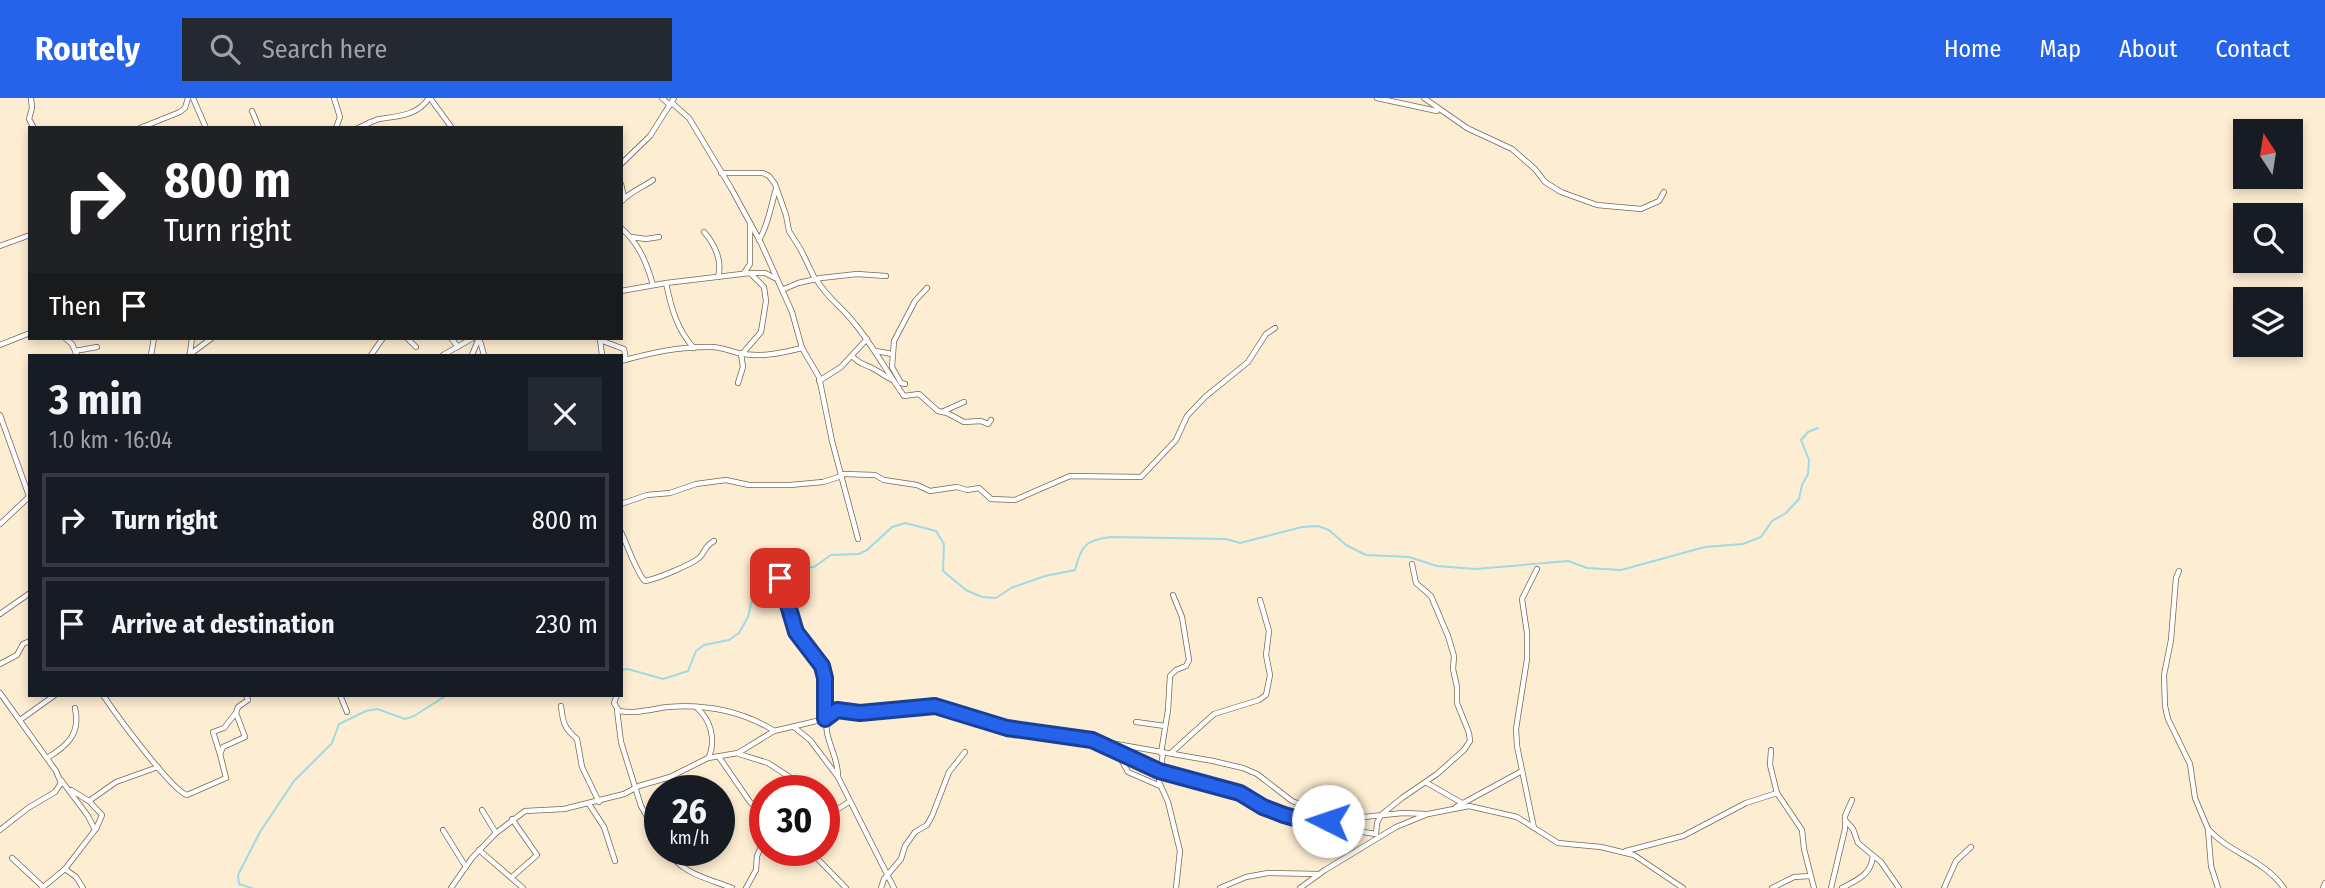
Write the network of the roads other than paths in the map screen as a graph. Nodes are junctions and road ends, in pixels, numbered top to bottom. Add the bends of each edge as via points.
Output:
1 (31, 98) edge
2 (191, 98) edge
3 (334, 98) edge
4 (429, 98) edge
5 (662, 98) edge
6 (1377, 98) edge
7 (1424, 98) edge
8 (1392, 100) edge
9 (672, 102) edge
10 (252, 111) dead end
11 (1441, 111) junction
12 (33, 126) edge
13 (145, 126) edge
14 (205, 126) edge
15 (258, 126) edge
16 (337, 126) edge
17 (363, 126) edge
18 (450, 126) edge
19 (623, 162) edge
20 (721, 173) junction
21 (653, 180) dead end
22 (776, 188) junction
23 (1664, 192) dead end
24 (623, 200) edge
25 (750, 224) junction
26 (623, 230) edge
27 (704, 232) dead end
28 (28, 236) edge
29 (630, 237) junction
30 (659, 237) dead end
31 (759, 240) junction
32 (0, 246) edge
33 (750, 273) junction
34 (743, 274) junction
35 (886, 276) dead end
36 (718, 278) junction
37 (776, 278) junction
38 (816, 279) junction
39 (666, 283) junction
40 (653, 285) junction
41 (928, 288) dead end
42 (782, 290) junction
43 (623, 291) edge
44 (1275, 328) dead end
45 (28, 335) edge
46 (867, 339) junction
47 (209, 340) edge
48 (409, 340) edge
49 (453, 340) edge
50 (469, 340) edge
51 (602, 340) edge
52 (0, 345) edge
53 (458, 346) junction
54 (97, 347) dead end
55 (416, 347) dead end
56 (802, 348) junction
57 (695, 349) junction
58 (876, 351) junction
59 (76, 353) edge
60 (190, 354) edge
61 (445, 354) edge
62 (741, 354) junction
63 (892, 354) junction
64 (852, 356) junction
65 (624, 361) edge
66 (893, 380) junction
67 (820, 381) junction
68 (738, 383) dead end
69 (905, 384) dead end
70 (964, 402) dead end
71 (943, 412) junction
72 (0, 415) edge
73 (991, 420) dead end
74 (843, 475) junction
75 (28, 493) edge
76 (28, 497) edge
77 (623, 503) edge
78 (0, 524) edge
79 (623, 537) edge
80 (858, 539) dead end
81 (715, 541) dead end
82 (1412, 564) dead end
83 (1536, 569) dead end
84 (2179, 571) dead end
85 (780, 578) dead end
86 (28, 594) edge
87 (1173, 595) dead end
88 (1260, 600) dead end
89 (0, 614) edge
90 (28, 642) edge
91 (0, 664) edge
92 (0, 693) edge
93 (52, 697) edge
94 (105, 697) edge
95 (247, 697) edge
96 (341, 697) edge
97 (616, 697) edge
98 (561, 706) dead end
99 (75, 708) dead end
100 (696, 708) junction
101 (617, 710) junction
102 (347, 712) dead end
103 (236, 713) junction
104 (826, 718) junction
105 (20, 720) junction
106 (1136, 722) dead end
107 (793, 726) junction
108 (1165, 726) junction
109 (774, 730) junction
110 (1092, 740) junction
111 (1771, 750) dead end
112 (965, 752) dead end
113 (1116, 752) junction
114 (738, 753) junction
115 (1164, 753) junction
116 (220, 754) junction
117 (719, 757) junction
118 (47, 758) junction
119 (708, 758) junction
120 (158, 767) junction
121 (1159, 771) junction
122 (1522, 771) junction
123 (786, 775) edge
124 (836, 775) edge
125 (838, 775) edge
126 (61, 779) junction
127 (840, 782) edge
128 (1427, 783) junction
129 (1160, 786) junction
130 (67, 788) junction
131 (636, 788) junction
132 (1777, 793) junction
133 (1852, 800) dead end
134 (89, 801) junction
135 (749, 801) edge
136 (599, 802) junction
137 (849, 802) junction
138 (1462, 803) junction
139 (589, 804) junction
140 (81, 806) junction
141 (94, 807) junction
142 (1456, 807) junction
143 (840, 808) edge
144 (482, 810) dead end
145 (644, 813) edge
146 (1427, 814) junction
147 (1381, 816) junction
148 (512, 819) junction
149 (1845, 819) junction
150 (1340, 820) junction
151 (1324, 821) junction
152 (1534, 828) junction
153 (2208, 829) junction
154 (0, 830) edge
155 (443, 830) dead end
156 (95, 831) junction
157 (496, 833) junction
158 (1378, 835) junction
159 (1970, 847) dead end
160 (480, 850) junction
161 (1625, 852) junction
162 (1872, 855) junction
163 (12, 858) dead end
164 (615, 860) dead end
165 (680, 866) edge
166 (756, 866) edge
167 (825, 866) edge
168 (466, 867) junction
169 (65, 869) junction
170 (1320, 874) junction
171 (888, 876) junction
172 (1810, 876) junction
173 (512, 877) junction
174 (42, 887) edge
175 (83, 888) edge
176 (451, 888) edge
177 (523, 888) edge
178 (732, 888) edge
179 (746, 888) edge
180 (846, 888) edge
181 (881, 888) edge
182 (894, 888) edge
183 (1176, 888) edge
184 (1220, 888) edge
185 (1300, 888) edge
186 (1683, 888) edge
187 (1772, 888) edge
188 (1814, 888) edge
189 (1831, 888) edge
190 (1842, 888) edge
191 (1899, 888) edge
192 (1944, 888) edge
193 (2218, 888) edge
194 (2284, 888) edge

1 - 12 street
2 - 13 street via 180,112
2 - 14 street
3 - 16 street via 340,117
4 - 17 street via 403,117
4 - 18 street
5 - 9 street
6 - 8 street
7 - 11 street
8 - 11 street
9 - 19 street via 650,136
9 - 20 street via 689,118
10 - 15 street
11 - 23 street via 1512,149 1550,186 1597,205 1641,209 1659,201
20 - 22 street via 763,173
20 - 25 street
21 - 24 street
22 - 31 street
22 - 38 street via 789,231
25 - 31 street
25 - 34 street via 750,264
26 - 29 street
27 - 36 street via 716,246
28 - 32 street
29 - 30 street
29 - 40 street via 644,258
31 - 37 street
33 - 34 street
33 - 37 street
33 - 62 street via 764,286 766,301 761,332
34 - 36 street
35 - 38 street
36 - 39 street
37 - 42 street
38 - 42 street
38 - 46 street
39 - 40 street
39 - 57 street via 676,319
40 - 43 street
41 - 63 street via 899,328
42 - 56 street
44 - 74 street via 1248,362 1184,419 1176,440 1142,477 1070,476 1015,500 991,499 979,488 930,491 875,475
45 - 52 street
46 - 58 street
46 - 64 street
47 - 60 street
48 - 55 street
49 - 53 street
50 - 53 street
51 - 65 street via 624,349
53 - 61 street
54 - 59 street
56 - 62 street
56 - 67 street
57 - 62 street via 715,347
57 - 65 street via 673,348
58 - 63 street
58 - 66 street
62 - 68 street
63 - 69 street via 893,370
64 - 66 street
64 - 67 street
66 - 71 street via 904,396 922,395
67 - 74 street
70 - 71 street
71 - 73 street via 964,422 988,424
72 - 75 street
74 - 77 street via 790,485 726,480
74 - 80 street
76 - 78 street
79 - 81 street via 645,581 666,576 699,558
82 - 128 street via 1416,583 1431,596 1447,634 1454,656 1457,703 1470,738 1464,750
83 - 122 street via 1522,599 1527,659 1516,737
84 - 153 street via 2165,663 2165,706 2188,760 2195,798
85 - 104 street via 796,632 822,666
86 - 89 street
87 - 108 street via 1189,660 1170,676
88 - 115 street via 1269,631 1266,695 1218,711 1178,749
90 - 91 street
92 - 105 street
93 - 105 street
94 - 120 street
95 - 103 street
96 - 102 street
97 - 101 street
98 - 136 street via 564,724 577,739 582,767
99 - 118 street via 77,724 69,742
100 - 101 street
100 - 109 street via 744,715
100 - 119 street via 713,737
101 - 131 street via 621,742
103 - 116 street via 224,728 213,732
103 - 116 street via 245,737 223,747
104 - 107 street
104 - 110 street via 837,710 860,713 935,706 1007,728
104 - 125 street
105 - 118 street
106 - 108 street
107 - 109 street
107 - 124 street via 810,740
108 - 115 street
109 - 114 street
110 - 113 street
110 - 115 street
111 - 132 street
112 - 171 street via 949,772 927,825 915,832
113 - 121 street
113 - 129 street via 1128,772
114 - 117 street
114 - 123 street
115 - 121 street
115 - 150 street via 1251,771 1292,801
116 - 120 street via 226,778 187,795
117 - 119 street
117 - 135 street
118 - 126 street
119 - 131 street
120 - 134 street via 116,782
121 - 129 street
121 - 151 street via 1233,790 1291,818
122 - 138 street
122 - 152 street
126 - 130 street
126 - 154 street via 55,792
127 - 137 street
128 - 138 street
128 - 147 street
129 - 183 street via 1180,851
130 - 134 street
130 - 140 street
131 - 136 street
131 - 145 street
132 - 161 street via 1745,803 1683,836
132 - 172 street via 1801,830
133 - 149 street
134 - 141 street
136 - 139 street
137 - 143 street
137 - 171 street
138 - 142 street
139 - 148 street via 529,810
139 - 164 street via 604,827
140 - 141 street
140 - 156 street
141 - 156 street via 102,815
142 - 146 street
142 - 152 street via 1510,815
144 - 157 street
146 - 147 street
146 - 158 street
147 - 150 street
147 - 158 street
148 - 157 street
148 - 173 street via 537,855
149 - 162 street via 1858,843
149 - 189 street
150 - 151 street
151 - 158 street
152 - 161 street via 1558,844
153 - 193 street
153 - 194 street via 2268,869
155 - 168 street
156 - 169 street
157 - 160 street
158 - 170 street
159 - 192 street via 1956,861
160 - 168 street
160 - 173 street
161 - 186 street
162 - 190 street via 1864,876
162 - 191 street
163 - 174 street
165 - 178 street
166 - 179 street
167 - 180 street
168 - 176 street
169 - 174 street
169 - 175 street
170 - 184 street via 1268,873
170 - 185 street
171 - 181 street
171 - 182 street
172 - 187 street via 1794,877
172 - 188 street
173 - 177 street

